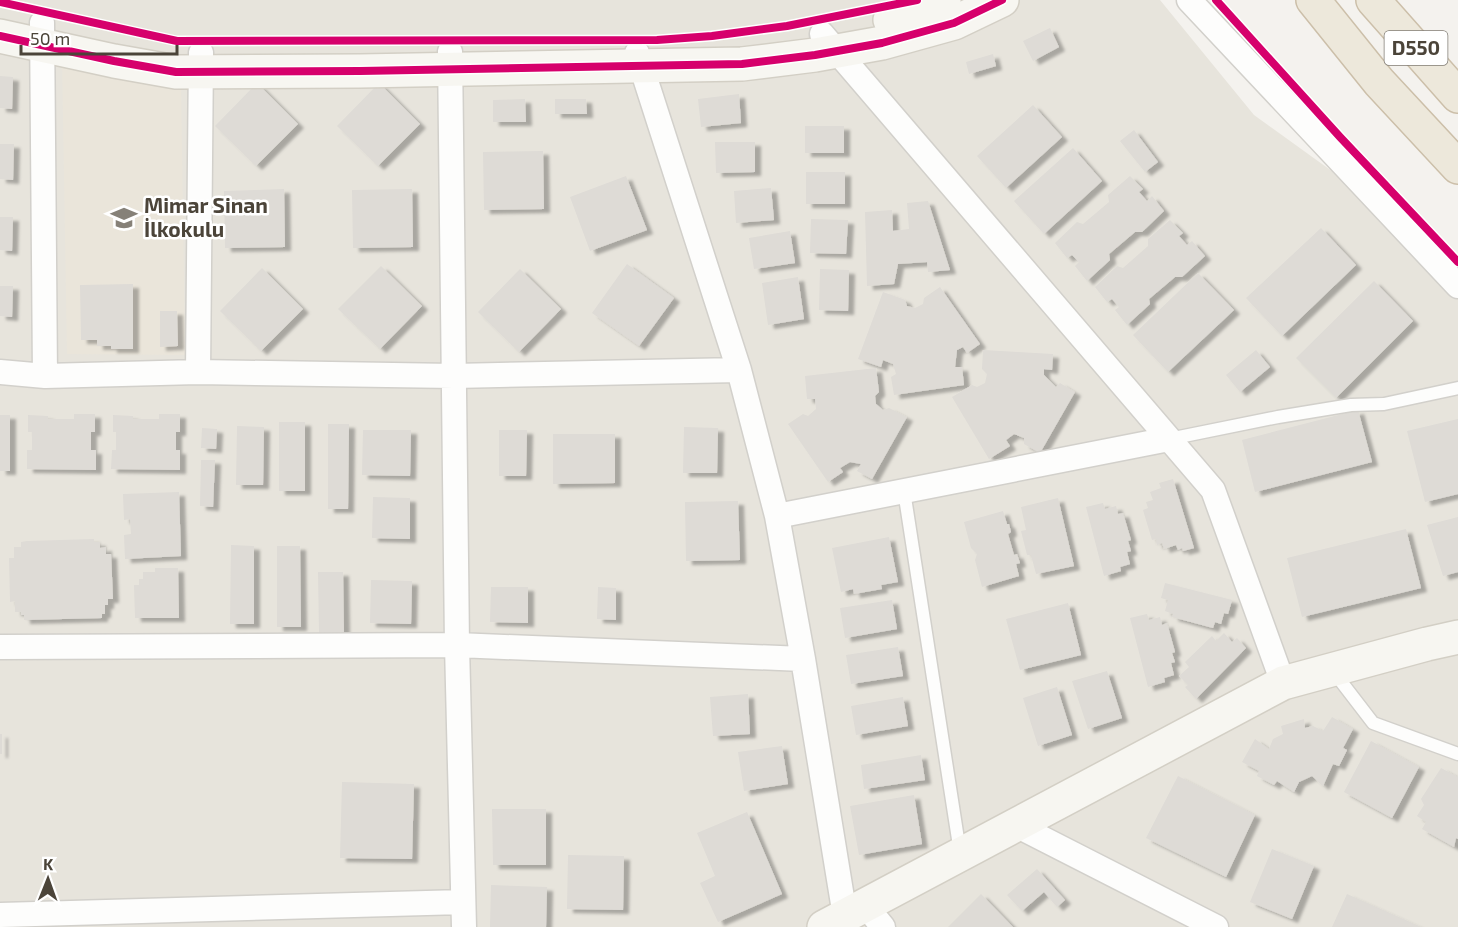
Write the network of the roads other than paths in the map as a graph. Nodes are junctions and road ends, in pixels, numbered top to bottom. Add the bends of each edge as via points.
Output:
1 (944, 0) edge
2 (1002, 0) edge
3 (1189, 0) edge
4 (1313, 0) edge
5 (1373, 0) edge
6 (0, 13) edge
7 (43, 34) junction
8 (0, 36) edge
9 (829, 42) junction
10 (640, 59) junction
11 (450, 60) junction
12 (201, 62) junction
13 (1458, 96) edge
14 (1458, 167) edge
15 (1458, 286) edge
16 (739, 370) junction
17 (0, 372) edge
18 (198, 372) junction
19 (45, 376) junction
20 (454, 376) junction
21 (1458, 388) edge
22 (1169, 439) junction
23 (904, 491) junction
24 (777, 516) junction
25 (1458, 637) edge
26 (457, 645) junction
27 (0, 646) edge
28 (803, 659) junction
29 (1332, 670) junction
30 (1283, 683) junction
31 (1458, 754) edge
32 (1016, 825) junction
33 (960, 855) junction
34 (464, 902) junction
35 (0, 915) edge
36 (125, 919) edge
37 (854, 919) edge
38 (464, 927) edge
39 (1216, 927) edge

1 - 9 street
2 - 9 street via 954,23 882,43
3 - 15 street
4 - 14 highway via 1379,82
5 - 13 highway, D550
6 - 7 street
7 - 8 street
7 - 12 street via 114,61 176,72
7 - 19 street
9 - 10 street via 815,55 742,64
9 - 22 street
10 - 11 street
10 - 16 street
11 - 12 street
11 - 20 street
12 - 18 street
16 - 20 street
16 - 24 street
17 - 19 street
18 - 19 street
18 - 20 street
20 - 26 street
21 - 22 lane
22 - 23 street
22 - 30 street via 1213,490
23 - 24 street
23 - 33 lane
24 - 28 street
25 - 29 street
26 - 27 street
26 - 28 street
26 - 34 street
28 - 37 street
29 - 30 street
29 - 31 lane via 1373,723
30 - 32 street
32 - 33 street
32 - 39 street
33 - 37 street
34 - 36 street
34 - 38 street
35 - 36 street

